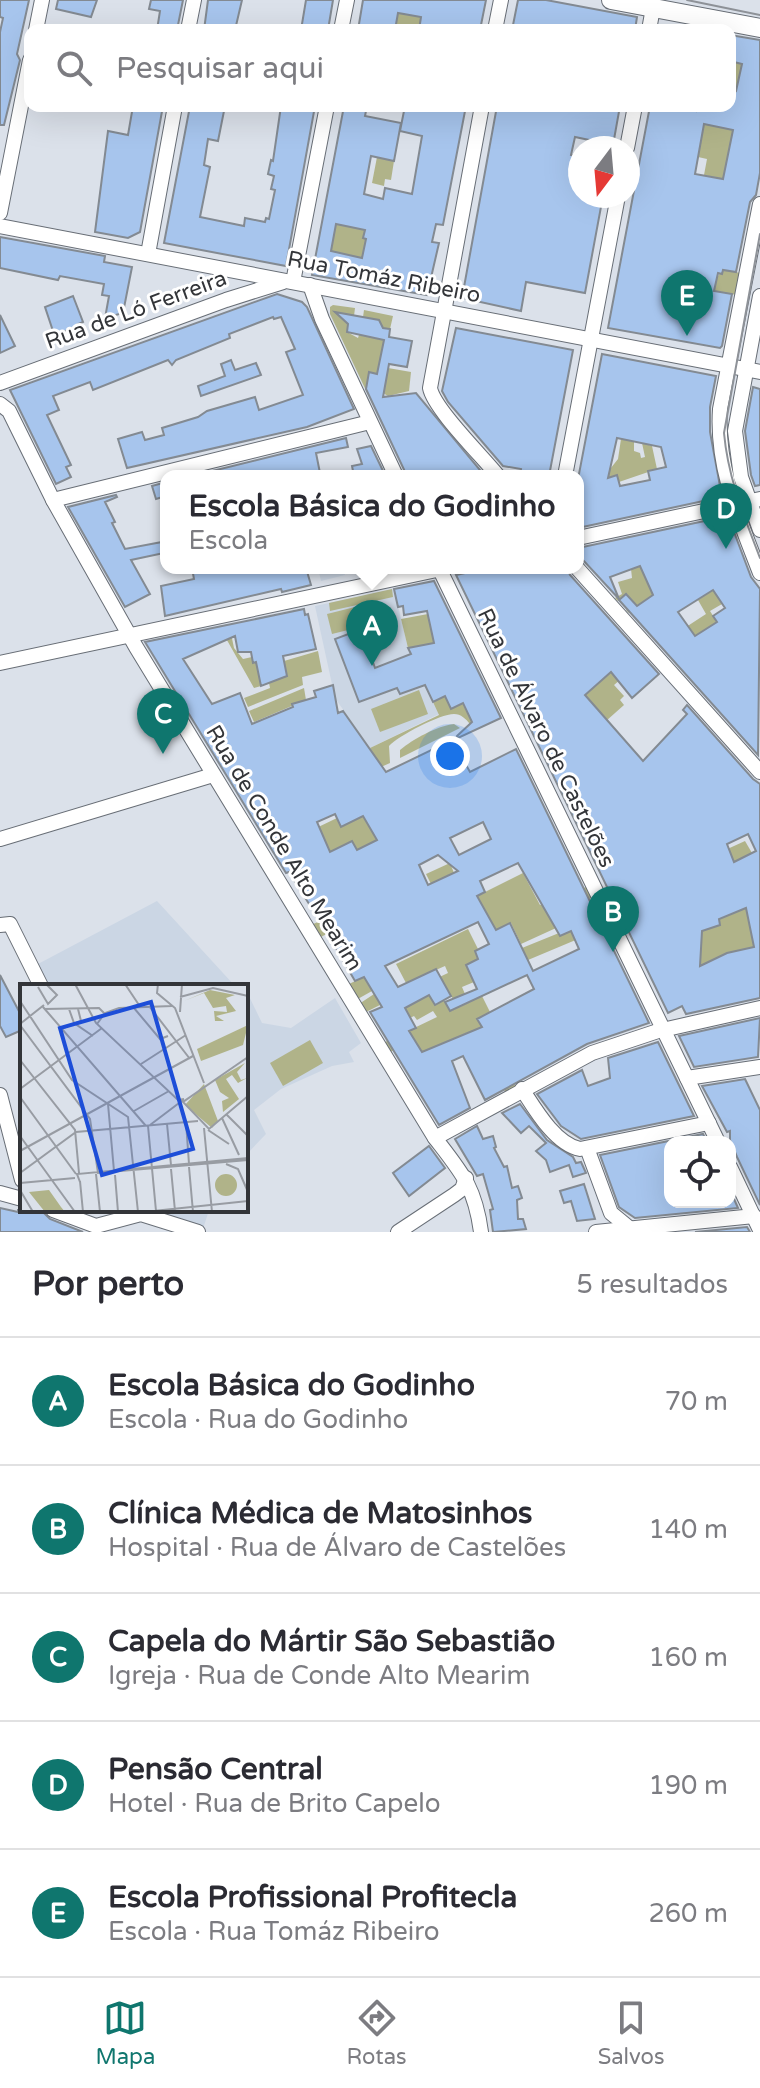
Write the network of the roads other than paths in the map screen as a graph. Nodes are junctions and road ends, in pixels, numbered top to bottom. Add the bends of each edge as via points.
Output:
1 (42, 0) edge
2 (194, 0) edge
3 (347, 0) edge
4 (501, 0) edge
5 (611, 0) edge
6 (653, 8) junction
7 (37, 24) edge
8 (189, 24) edge
9 (342, 24) edge
10 (496, 24) edge
11 (650, 24) edge
12 (760, 28) edge
13 (24, 91) edge
14 (174, 112) edge
15 (326, 112) edge
16 (481, 112) edge
17 (634, 112) edge
18 (629, 136) edge
19 (760, 204) edge
20 (616, 208) edge
21 (0, 213) edge
22 (0, 226) edge
23 (148, 254) junction
24 (228, 269) junction
25 (290, 281) junction
26 (310, 285) junction
27 (760, 296) edge
28 (226, 300) junction
29 (445, 311) junction
30 (591, 339) junction
31 (729, 367) junction
32 (749, 371) edge
33 (0, 383) edge
34 (0, 404) edge
35 (370, 422) junction
36 (175, 470) edge
37 (393, 470) edge
38 (493, 470) edge
39 (566, 470) edge
40 (160, 474) edge
41 (53, 500) junction
42 (745, 504) edge
43 (760, 530) edge
44 (584, 537) edge
45 (760, 573) edge
46 (415, 574) edge
47 (445, 574) edge
48 (582, 574) edge
49 (130, 637) junction
50 (0, 663) edge
51 (759, 769) edge
52 (213, 775) junction
53 (0, 839) edge
54 (0, 925) edge
55 (40, 984) edge
56 (760, 1008) edge
57 (663, 1030) junction
58 (760, 1067) edge
59 (687, 1078) junction
60 (522, 1089) junction
61 (0, 1095) edge
62 (709, 1123) junction
63 (715, 1136) edge
64 (435, 1138) junction
65 (587, 1148) junction
66 (20, 1165) edge
67 (466, 1178) junction
68 (736, 1179) edge
69 (0, 1193) edge
70 (20, 1198) edge
71 (58, 1212) edge
72 (140, 1212) edge
73 (757, 1223) edge
74 (97, 1229) edge
75 (633, 1230) edge
76 (198, 1232) edge
77 (398, 1232) edge
78 (481, 1232) edge
79 (596, 1232) edge

1 - 7 street
2 - 8 street
3 - 9 street
4 - 10 street
5 - 6 main road
6 - 11 street
6 - 12 main road
13 - 21 street
14 - 23 street
15 - 25 street
16 - 29 street
17 - 18 street
19 - 31 street
20 - 30 street
22 - 23 street, Rua Tomáz Ribeiro
23 - 24 street, Rua Tomáz Ribeiro
24 - 25 street, Rua Tomáz Ribeiro
24 - 28 street via 237,284
25 - 26 street, Rua Tomáz Ribeiro
25 - 28 street, Rua de Ló Ferreira
26 - 29 street, Rua Tomáz Ribeiro
26 - 35 street
27 - 32 street
28 - 33 street, Rua de Ló Ferreira
29 - 30 street, Rua Tomáz Ribeiro
29 - 38 street via 432,396
30 - 31 street, Rua Tomáz Ribeiro
30 - 39 street
31 - 32 street, Rua Tomáz Ribeiro
31 - 42 street via 718,435 725,482
32 - 42 street via 735,431
34 - 41 street, Rua de Conde Alto Mearim via 9,411
35 - 36 street
35 - 37 street
40 - 41 street
41 - 49 street, Rua de Conde Alto Mearim
42 - 43 street
42 - 44 street
42 - 45 street
46 - 49 street
47 - 57 street, Rua de Álvaro de Castelões
48 - 51 street
49 - 50 street
49 - 52 street, Rua de Conde Alto Mearim
52 - 53 street
52 - 64 street, Rua de Conde Alto Mearim
54 - 55 street via 10,924
56 - 57 street
57 - 59 street, Rua de Álvaro de Castelões
57 - 60 street via 592,1053
58 - 59 street
59 - 62 street, Rua de Álvaro de Castelões
60 - 64 street
60 - 65 street via 562,1140
61 - 66 street
62 - 63 street, Rua de Álvaro de Castelões
62 - 65 street
64 - 67 street, Rua de Conde Alto Mearim
65 - 75 street via 611,1213
67 - 77 street via 462,1189
67 - 78 street, Rua de Conde Alto Mearim via 476,1199
68 - 73 street
69 - 70 street
71 - 74 street
72 - 74 street
72 - 76 street
73 - 75 street
75 - 79 street

